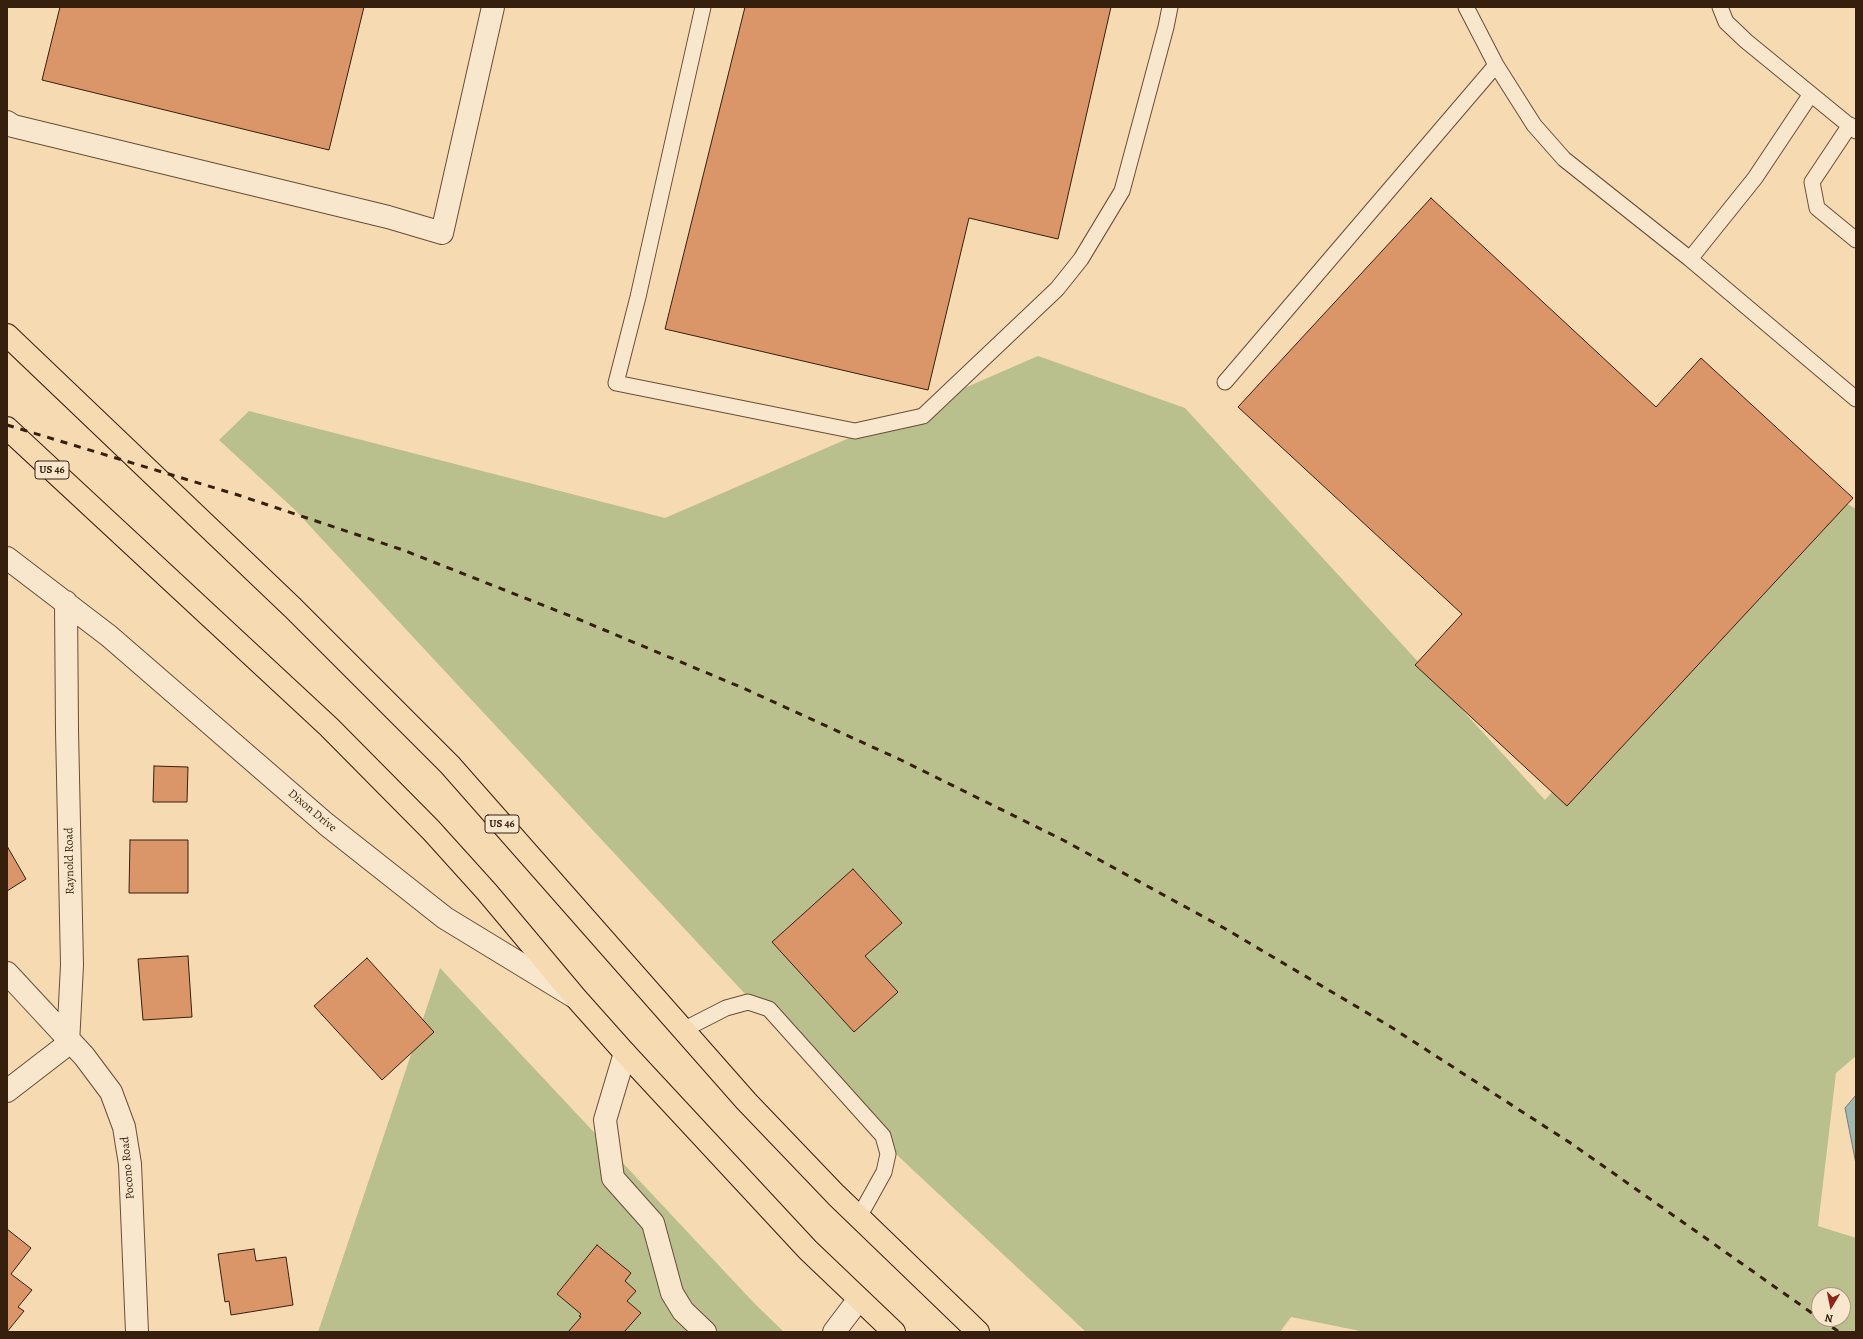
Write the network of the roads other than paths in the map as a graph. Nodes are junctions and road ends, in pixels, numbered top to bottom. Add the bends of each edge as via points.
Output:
1 (493, 7) edge
2 (703, 7) edge
3 (1170, 7) edge
4 (1466, 7) edge
5 (1720, 7) edge
6 (1496, 65) junction
7 (1811, 94) junction
8 (7, 122) edge
9 (1853, 128) edge
10 (1856, 240) edge
11 (1690, 259) junction
12 (7, 335) edge
13 (1225, 382) dead end
14 (1856, 399) edge
15 (7, 428) edge
16 (7, 558) edge
17 (66, 602) junction
18 (7, 973) edge
19 (576, 998) junction
20 (684, 1030) junction
21 (68, 1039) junction
22 (625, 1052) junction
23 (7, 1091) edge
24 (859, 1217) junction
25 (859, 1299) junction
26 (137, 1332) edge
27 (705, 1332) edge
28 (834, 1332) edge
29 (894, 1332) edge
30 (978, 1332) edge

1 - 8 street via 442,233 388,217 12,126
2 - 3 lane via 638,297 616,383 855,430 923,416 1057,289 1081,259 1122,191
4 - 6 lane
5 - 7 lane via 1726,22
6 - 11 lane via 1534,125 1564,158
6 - 13 lane
7 - 9 lane
7 - 11 lane via 1755,178
9 - 10 lane via 1812,182 1817,208
11 - 14 lane
12 - 20 highway, US 46 via 293,608 450,765
15 - 19 highway, US 46 via 334,732 441,841
16 - 17 street
17 - 19 street, Dixon Drive via 109,636 326,824 444,918
17 - 21 street, Raynold Road via 66,730 72,965
18 - 21 street, Pocono Road
19 - 22 highway, US 46
20 - 24 highway, US 46 via 746,1101
20 - 24 lane via 726,1008 748,1002 769,1009 883,1136 888,1154 884,1172
21 - 23 street via 68,1044
21 - 26 street, Pocono Road via 111,1092 124,1127 130,1164
22 - 25 highway, US 46 via 808,1250
22 - 27 street via 605,1120 612,1178 653,1223 672,1293 683,1311
24 - 30 highway, US 46
25 - 28 street
25 - 29 highway, US 46

